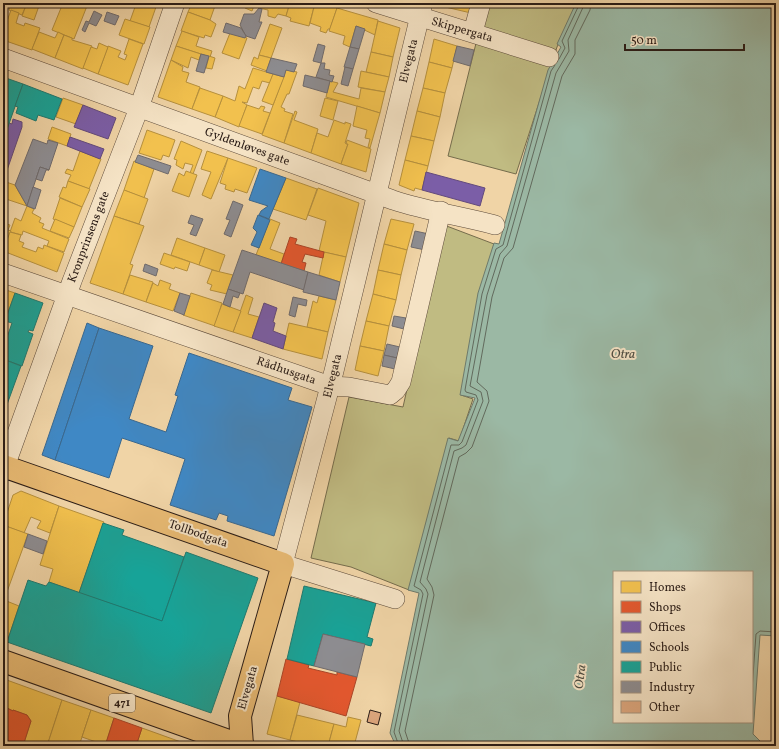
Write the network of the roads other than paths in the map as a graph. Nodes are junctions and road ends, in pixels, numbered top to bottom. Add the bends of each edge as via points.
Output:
1 (175, 3) edge
2 (376, 3) edge
3 (481, 3) edge
4 (421, 10) edge
5 (473, 32) junction
6 (548, 57) dead end
7 (3, 58) edge
8 (139, 108) junction
9 (376, 194) junction
10 (441, 211) junction
11 (495, 225) dead end
12 (3, 273) edge
13 (66, 295) junction
14 (330, 386) junction
15 (4, 468) edge
16 (283, 564) junction
17 (395, 599) dead end
18 (3, 661) edge
19 (242, 746) edge

1 - 8 street, Kronprinsens gate
2 - 4 street, Skippergata
3 - 5 street
4 - 5 street, Skippergata
4 - 9 street, Elvegata
5 - 6 street, Skippergata
7 - 8 street, Gyldenløves gate
8 - 9 street, Gyldenløves gate
8 - 13 street, Kronprinsens gate
9 - 10 street, Gyldenløves gate via 416,208
9 - 14 street, Elvegata
10 - 11 street, Gyldenløves gate
10 - 14 street, Rådhusgata via 401,382 396,390 390,395
12 - 13 street, Rådhusgata
13 - 14 street, Rådhusgata
13 - 15 street, Kronprinsens gate
14 - 16 street, Elvegata
15 - 16 main road, Tollbodgata
16 - 17 street, Tollbodgata
16 - 19 main road, Elvegata via 240,716
18 - 19 main road, 471

